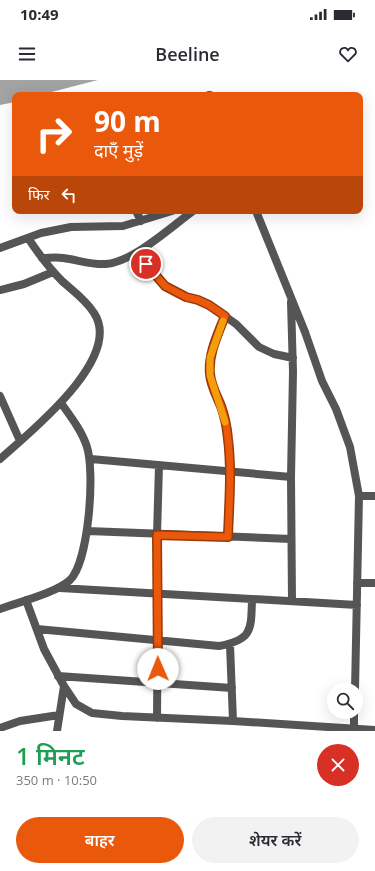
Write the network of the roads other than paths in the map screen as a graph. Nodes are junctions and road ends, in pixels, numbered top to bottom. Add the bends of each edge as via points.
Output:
1 (138, 214) edge
2 (163, 214) edge
3 (189, 214) edge
4 (257, 214) edge
5 (141, 221) junction
6 (28, 238) junction
7 (0, 248) edge
8 (136, 253) junction
9 (42, 258) junction
10 (53, 272) junction
11 (0, 290) edge
12 (291, 298) junction
13 (225, 316) junction
14 (293, 358) junction
15 (0, 396) edge
16 (61, 403) junction
17 (20, 441) junction
18 (0, 459) edge
19 (90, 459) junction
20 (159, 465) junction
21 (230, 471) junction
22 (291, 477) junction
23 (359, 496) junction
24 (375, 496) edge
25 (88, 531) junction
26 (157, 535) junction
27 (228, 537) junction
28 (291, 539) junction
29 (357, 583) junction
30 (375, 583) edge
31 (60, 588) junction
32 (158, 594) junction
33 (252, 599) junction
34 (26, 600) junction
35 (292, 601) junction
36 (357, 605) junction
37 (0, 609) edge
38 (37, 629) junction
39 (157, 640) junction
40 (230, 644) junction
41 (58, 676) junction
42 (158, 683) junction
43 (355, 683) edge
44 (64, 686) junction
45 (232, 688) junction
46 (59, 715) junction
47 (157, 718) junction
48 (354, 719) edge
49 (233, 721) junction
50 (0, 728) edge
51 (354, 729) junction
52 (375, 730) edge
53 (57, 731) edge

1 - 5 street
2 - 5 street
3 - 8 street
4 - 12 street
5 - 6 street via 123,226 71,227
6 - 7 street
6 - 9 street
8 - 9 street via 121,261 107,264
8 - 13 street via 165,286 209,305
9 - 10 street
10 - 11 street via 24,284
10 - 16 street via 83,299 95,314 100,327 100,337 90,365
12 - 14 street
12 - 23 street via 350,447
13 - 14 street via 259,348
13 - 21 street via 210,358 210,375 225,418
14 - 22 street
15 - 17 street
16 - 17 street
16 - 19 street via 80,431
17 - 18 street
19 - 20 street
19 - 25 street
20 - 21 street
20 - 26 street
21 - 22 street
21 - 27 street
22 - 28 street
23 - 24 street
23 - 29 street
25 - 26 street
25 - 31 street via 79,564 71,579
26 - 27 street
26 - 32 street
27 - 28 street
28 - 35 street
29 - 30 street
29 - 36 street
31 - 32 street
31 - 34 street
32 - 33 street
32 - 39 street
33 - 35 street
33 - 40 street via 249,633 241,640
34 - 37 street
34 - 38 street
35 - 36 street
36 - 43 street
38 - 39 street
38 - 41 street
39 - 40 street via 219,646
39 - 42 street
40 - 45 street
41 - 42 street
41 - 44 street
42 - 45 street
42 - 47 street
44 - 46 street
44 - 47 street via 76,704 92,713
45 - 49 street
46 - 50 street via 20,721
46 - 53 street
47 - 49 street
48 - 51 street
49 - 51 street
51 - 52 street

